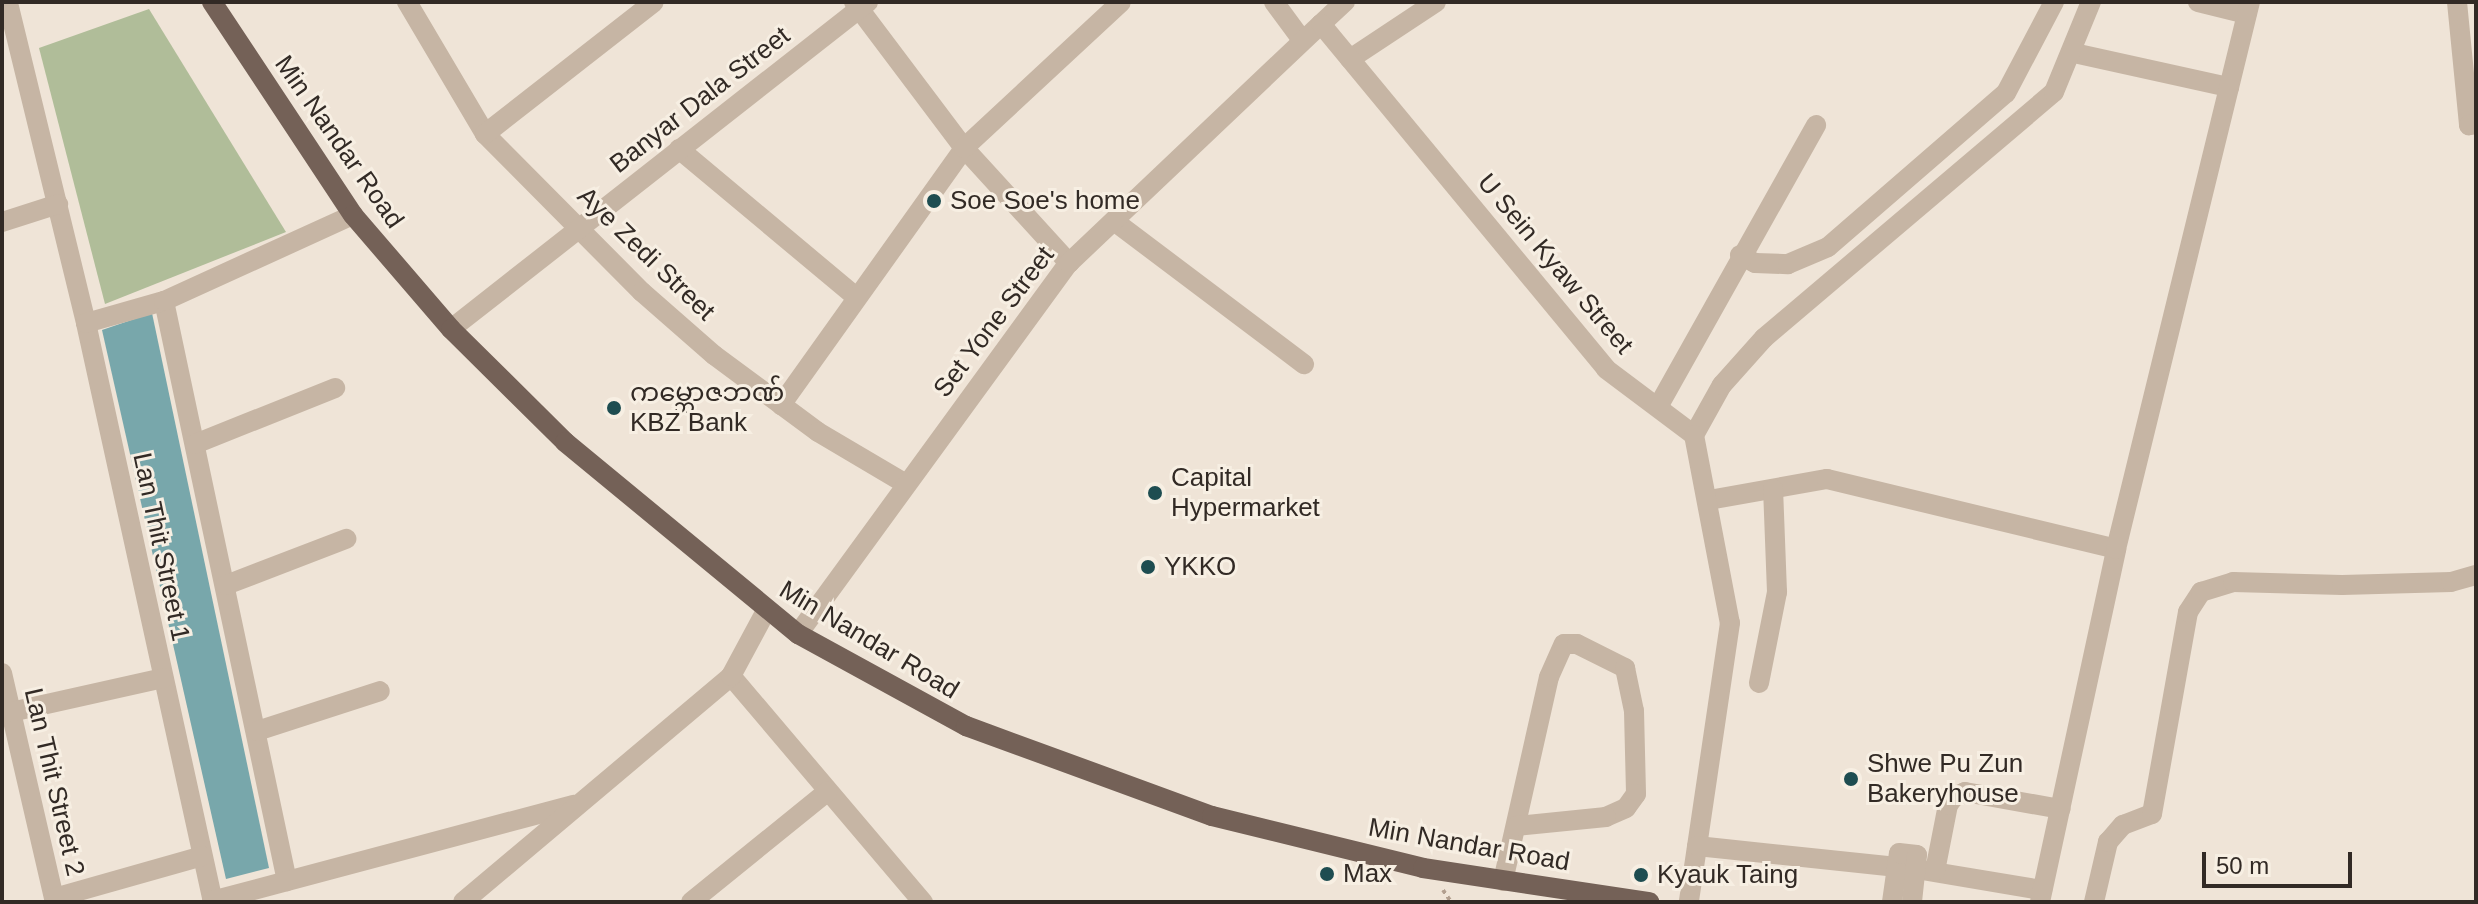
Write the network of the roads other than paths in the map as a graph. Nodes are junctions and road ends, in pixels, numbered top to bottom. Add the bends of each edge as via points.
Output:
1 (654, 2) edge
2 (1121, 2) edge
3 (1274, 2) edge
4 (1345, 2) edge
5 (1436, 2) edge
6 (2054, 2) edge
7 (2091, 2) edge
8 (2198, 2) edge
9 (2457, 2) edge
10 (214, 3) edge
11 (413, 4) edge
12 (860, 4) edge
13 (11, 6) edge
14 (2248, 8) edge
15 (1321, 24) junction
16 (1302, 40) junction
17 (2074, 53) junction
18 (1350, 59) junction
19 (2229, 87) junction
20 (2476, 124) edge
21 (1816, 125) dead end
22 (485, 134) junction
23 (964, 148) junction
24 (679, 149) junction
25 (58, 204) junction
26 (353, 215) junction
27 (1114, 221) junction
28 (2, 222) edge
29 (580, 227) junction
30 (1740, 255) junction
31 (1069, 263) junction
32 (856, 297) junction
33 (164, 301) junction
34 (86, 323) junction
35 (451, 329) junction
36 (1304, 364) dead end
37 (335, 388) dead end
38 (781, 405) junction
39 (1659, 405) junction
40 (1694, 435) junction
41 (195, 444) junction
42 (906, 484) junction
43 (1773, 489) junction
44 (1709, 500) junction
45 (346, 539) dead end
46 (2116, 549) junction
47 (2476, 575) edge
48 (226, 585) junction
49 (766, 611) junction
50 (798, 634) junction
51 (2, 673) edge
52 (731, 676) junction
53 (163, 678) junction
54 (1759, 683) dead end
55 (380, 691) dead end
56 (11, 712) junction
57 (257, 731) junction
58 (828, 791) junction
59 (581, 803) junction
60 (2060, 809) junction
61 (1516, 826) junction
62 (1697, 846) junction
63 (202, 856) junction
64 (1916, 869) junction
65 (287, 881) junction
66 (1503, 881) junction
67 (2041, 896) edge
68 (55, 900) edge
69 (212, 902) edge
70 (463, 902) edge
71 (691, 902) edge
72 (923, 902) edge
73 (1649, 902) edge
74 (1689, 902) edge
75 (1892, 902) edge
76 (1912, 902) edge
77 (2094, 902) edge

1 - 22 street
2 - 23 street
3 - 16 street
4 - 15 street
5 - 18 street
6 - 30 street via 2006,93 1828,247 1788,264 1755,263
7 - 17 street
8 - 14 street
9 - 20 street via 2469,125
10 - 26 main road, Min Nandar Road
11 - 22 street, Aye Zedi Street
12 - 23 street
12 - 24 street, Banyar Dala Street
13 - 25 street, Lan Thit Street 1
14 - 19 street
15 - 16 street
15 - 18 street, U Sein Kyaw Street
16 - 27 street, Set Yone Street
17 - 19 street
17 - 40 street via 2054,92 1764,338 1722,385
18 - 39 street, U Sein Kyaw Street via 1606,369
19 - 46 street
21 - 30 street
22 - 29 street, Aye Zedi Street
23 - 31 street
23 - 32 street
24 - 29 street, Banyar Dala Street
24 - 32 street
25 - 28 street
25 - 34 street, Lan Thit Street 1
26 - 33 street
26 - 35 main road, Min Nandar Road
27 - 31 street, Set Yone Street
27 - 36 street
29 - 35 street, Banyar Dala Street
29 - 38 street, Aye Zedi Street via 642,292
30 - 39 street
31 - 42 street, Set Yone Street
32 - 38 street
33 - 34 street
33 - 41 street
34 - 53 street, Lan Thit Street 1
35 - 49 main road, Min Nandar Road via 565,442
37 - 41 street
38 - 42 street, Aye Zedi Street
39 - 40 street, U Sein Kyaw Street
40 - 44 street
41 - 48 street
42 - 50 street, Set Yone Street
43 - 44 street
43 - 46 street via 1827,479
43 - 54 street via 1777,592
44 - 62 street via 1730,623
45 - 48 street
46 - 60 street
47 - 77 street via 2451,582 2233,582 2201,592 2188,612 2152,814 2123,825 2108,842
48 - 57 street
49 - 50 main road, Min Nandar Road
49 - 52 street
50 - 66 main road, Min Nandar Road via 913,701 1070,766 1212,816 1423,868
51 - 56 street, Lan Thit Street 2
52 - 58 street
52 - 59 street
53 - 56 street
53 - 63 street, Lan Thit Street 1
55 - 57 street
56 - 68 street, Lan Thit Street 2
57 - 65 street
58 - 71 street
58 - 72 street
59 - 65 street
59 - 70 street
60 - 64 street via 1965,792 1948,805
60 - 67 street
61 - 61 street via 1549,677 1564,644 1577,644 1625,668 1634,711 1636,794 1626,808 1606,817
61 - 66 street
62 - 64 street
62 - 74 street
63 - 68 street
63 - 69 street, Lan Thit Street 1
64 - 67 street
64 - 75 street
64 - 76 street
65 - 69 street
66 - 73 main road, Min Nandar Road

